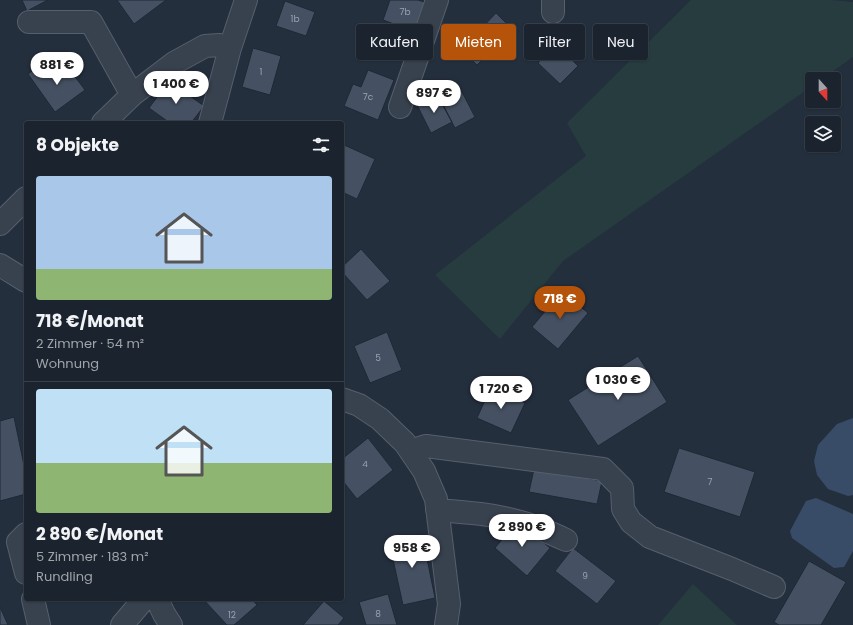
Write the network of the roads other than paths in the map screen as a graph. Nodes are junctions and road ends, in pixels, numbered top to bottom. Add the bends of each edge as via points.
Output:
1 (246, 0) edge
2 (437, 0) edge
3 (29, 22) dead end
4 (230, 48) junction
5 (132, 95) junction
6 (400, 107) dead end
7 (105, 121) edge
8 (211, 121) edge
9 (24, 200) edge
10 (0, 224) edge
11 (0, 265) edge
12 (24, 280) edge
13 (344, 400) edge
14 (411, 452) junction
15 (437, 510) junction
16 (24, 536) edge
17 (566, 540) dead end
18 (24, 565) edge
19 (774, 587) dead end
20 (33, 601) edge
21 (142, 601) edge
22 (158, 601) edge
23 (39, 625) edge
24 (122, 625) edge
25 (171, 625) edge
26 (446, 625) edge

1 - 4 street
2 - 6 street
3 - 5 street via 91,22
4 - 5 street via 220,45 205,46 174,63
4 - 8 street
5 - 7 street
9 - 10 street
11 - 12 street
13 - 14 street via 359,404 380,419
14 - 15 street via 424,471 436,499
14 - 19 street via 426,446 604,469 622,488 623,509 632,522 650,537
15 - 17 street via 519,521
15 - 26 street via 449,604
16 - 18 street via 18,542
20 - 23 street
21 - 24 street
22 - 25 street

